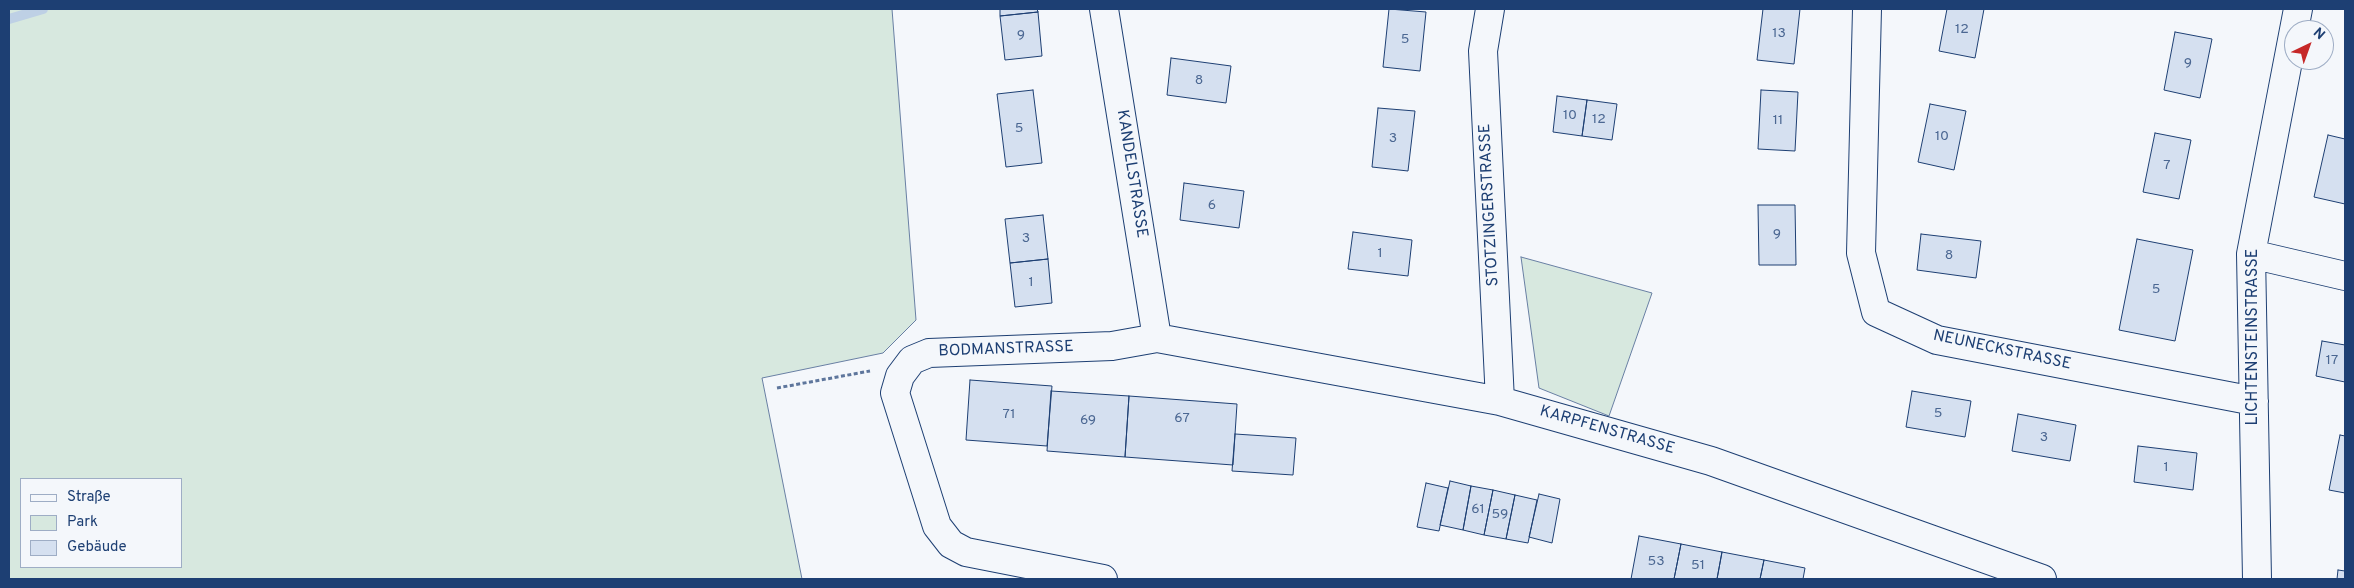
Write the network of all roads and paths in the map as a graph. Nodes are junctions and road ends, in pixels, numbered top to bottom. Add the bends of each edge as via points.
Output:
1 (1104, 9) edge
2 (1490, 9) edge
3 (1867, 9) edge
4 (2298, 9) edge
5 (2251, 254) junction
6 (2345, 276) edge
7 (1157, 338) junction
8 (900, 376) junction
9 (777, 388) dead end
10 (2254, 400) junction
11 (1500, 401) junction
12 (1103, 579) edge
13 (2042, 579) edge
14 (2257, 579) edge

1 - 7 street, KANDELSTRASSE
2 - 11 street, STOTZINGERSTRASSE via 1482,51
3 - 10 street, NEUNECKSTRASSE via 1861,253 1876,312 1938,340
4 - 5 street, LICHTENSTEINSTRASSE
5 - 6 street
5 - 10 street, LICHTENSTEINSTRASSE
7 - 8 street, BODMANSTRASSE via 1112,346 929,353 912,360
7 - 11 street, KARPFENSTRASSE
8 - 9 path via 874,370
8 - 12 street via 895,393 937,526 951,544 966,552
10 - 14 street, LICHTENSTEINSTRASSE
11 - 13 street, KARPFENSTRASSE via 1711,461

